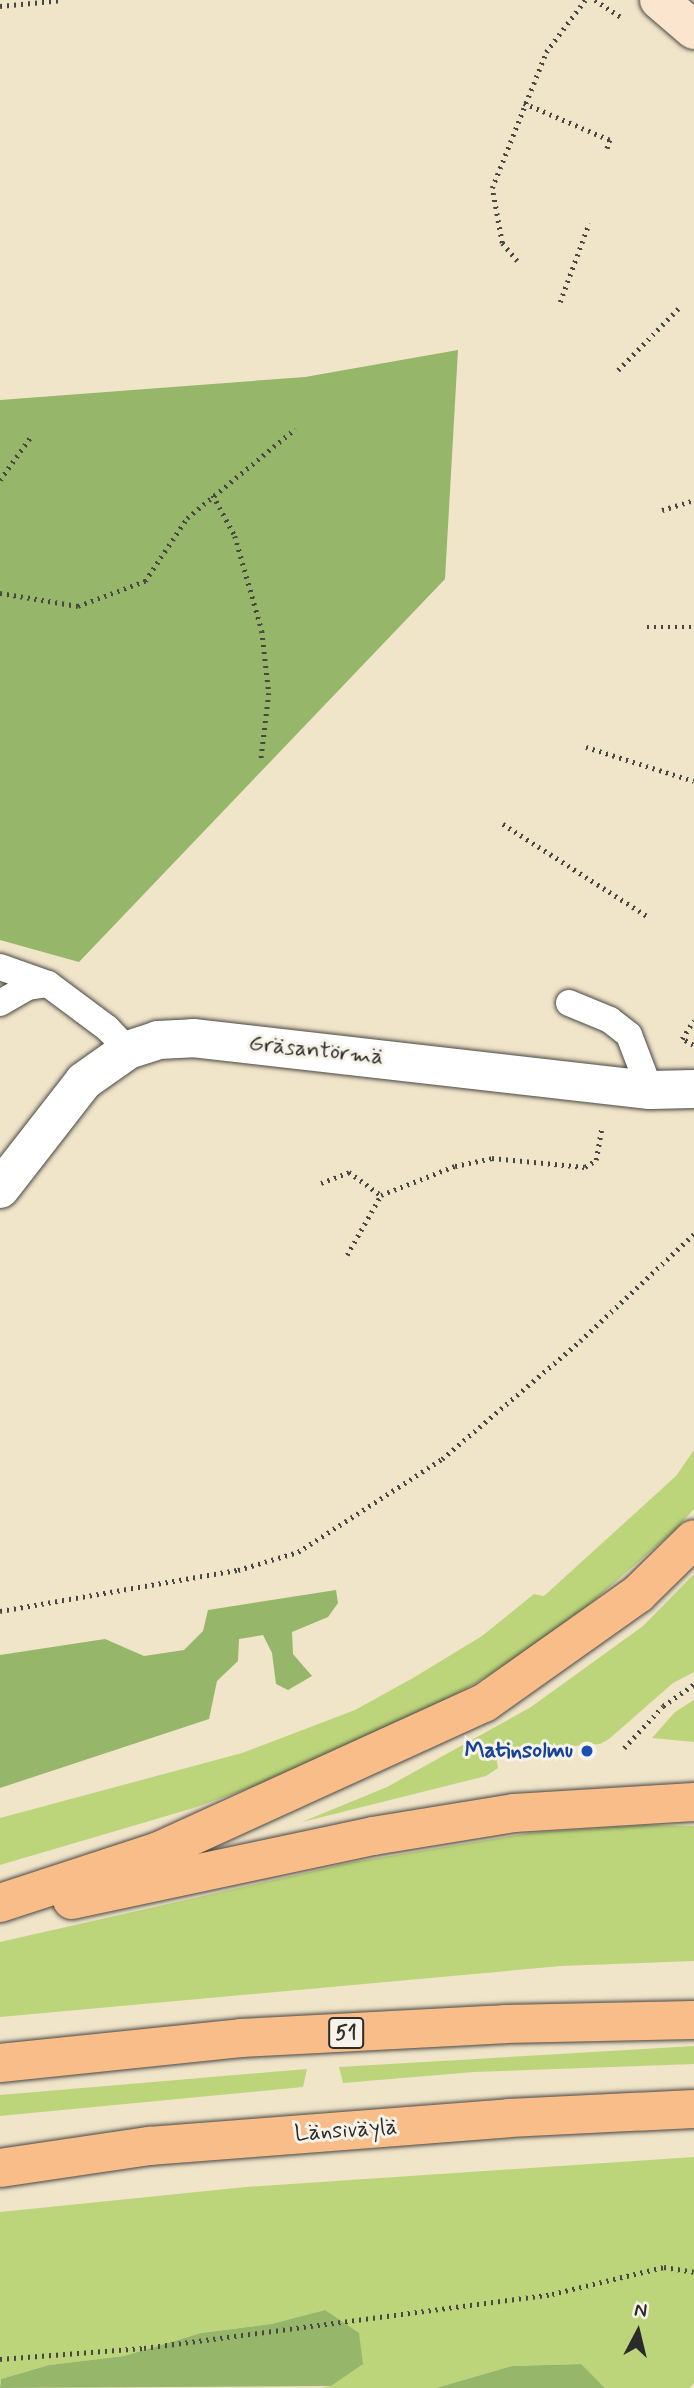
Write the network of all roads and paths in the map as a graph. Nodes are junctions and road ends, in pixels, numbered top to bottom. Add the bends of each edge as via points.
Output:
1 (63, 0) edge
2 (585, 0) edge
3 (659, 0) edge
4 (0, 5) edge
5 (694, 30) edge
6 (524, 103) junction
7 (607, 149) dead end
8 (589, 223) dead end
9 (517, 261) dead end
10 (560, 302) dead end
11 (678, 309) dead end
12 (618, 370) dead end
13 (295, 429) dead end
14 (32, 435) dead end
15 (0, 480) edge
16 (214, 495) junction
17 (694, 500) edge
18 (662, 510) dead end
19 (0, 593) edge
20 (647, 627) dead end
21 (694, 627) edge
22 (586, 747) dead end
23 (261, 760) dead end
24 (694, 780) edge
25 (503, 824) dead end
26 (650, 918) dead end
27 (0, 967) edge
28 (48, 984) junction
29 (0, 1003) edge
30 (569, 1003) dead end
31 (694, 1020) edge
32 (694, 1045) edge
33 (128, 1050) junction
34 (606, 1085) junction
35 (694, 1089) edge
36 (650, 1090) junction
37 (321, 1183) dead end
38 (0, 1189) edge
39 (381, 1195) junction
40 (694, 1234) edge
41 (347, 1255) dead end
42 (694, 1539) edge
43 (0, 1611) edge
44 (694, 1684) edge
45 (624, 1748) dead end
46 (694, 1802) edge
47 (0, 1903) edge
48 (0, 1912) edge
49 (694, 2020) edge
50 (0, 2063) edge
51 (694, 2109) edge
52 (0, 2168) edge
53 (694, 2272) edge
54 (0, 2359) edge

1 - 4 path
2 - 6 path via 546,51
3 - 5 street
6 - 7 path via 610,140
6 - 9 path via 492,188 502,243
8 - 10 path
11 - 12 path
13 - 16 path
14 - 15 path
16 - 19 path via 187,518 145,581 78,606
16 - 23 path via 235,536 262,631 269,693
17 - 18 path
20 - 21 path
22 - 24 path
25 - 26 path
27 - 28 lane
28 - 29 lane via 28,987
28 - 33 lane via 107,1028
30 - 36 lane via 610,1020 629,1035
31 - 32 path via 682,1039
33 - 34 street, Gräsantörmä via 158,1040 193,1038
33 - 38 street, Gräsantörmä via 84,1081
34 - 36 street, Gräsantörmä
34 - 39 path via 596,1160 585,1167 492,1158 456,1166
35 - 36 street, Gräsantörmä
37 - 39 path via 349,1172
39 - 41 path
40 - 43 path via 580,1341 442,1459 298,1552 238,1570
42 - 47 highway via 638,1594 484,1703 159,1851
44 - 45 path via 663,1706
46 - 48 highway via 514,1813 373,1836 158,1885
49 - 50 highway, 51 via 505,2024 241,2038
51 - 52 highway, Länsiväylä via 509,2118 149,2146
53 - 54 path via 664,2267 552,2294 144,2348

